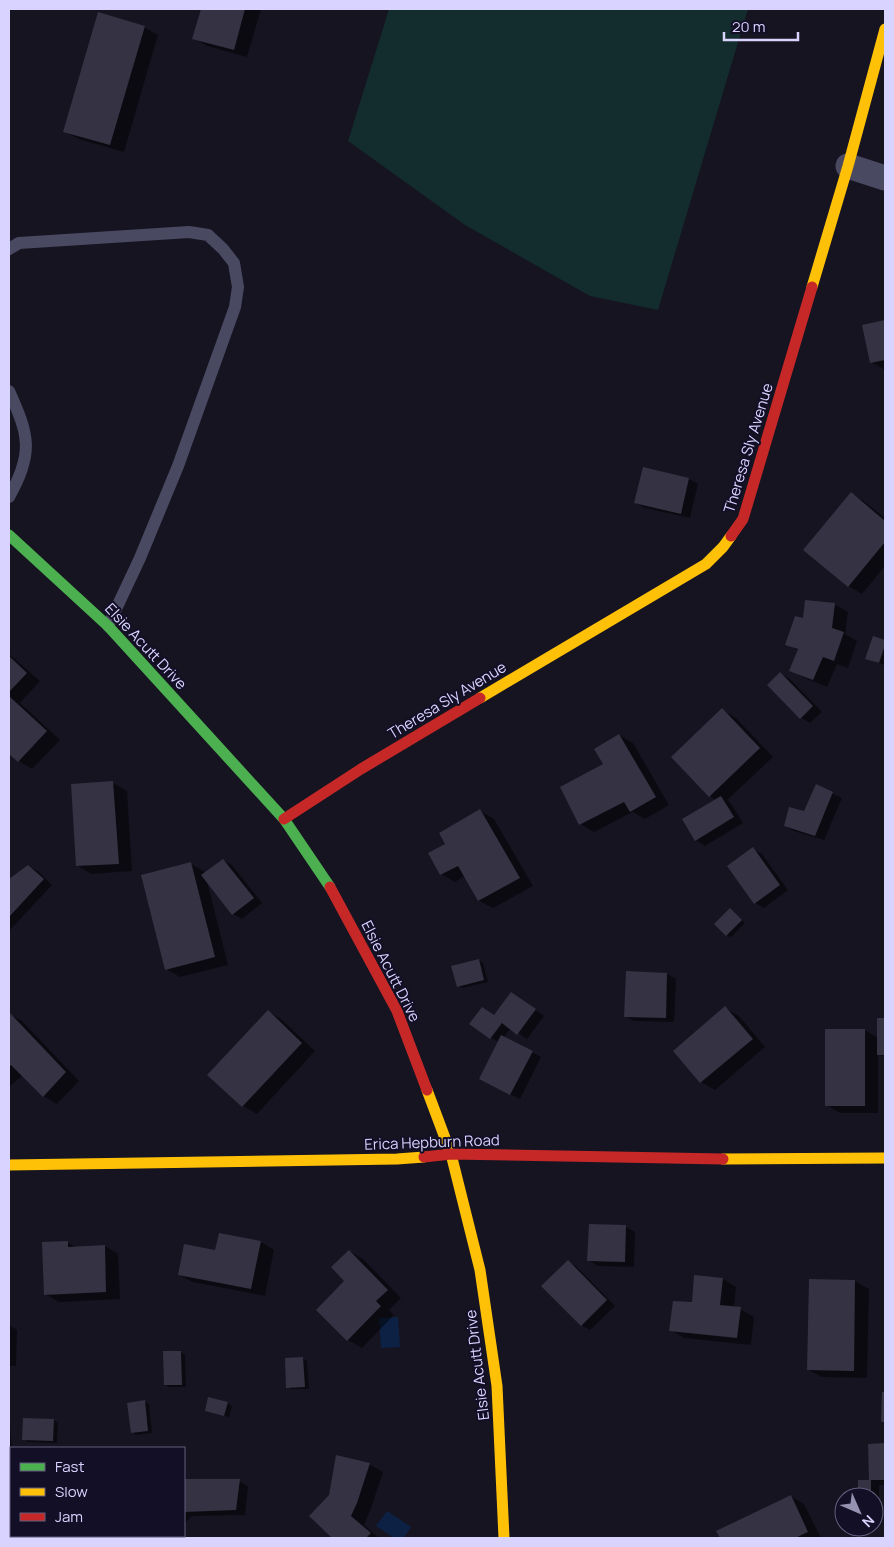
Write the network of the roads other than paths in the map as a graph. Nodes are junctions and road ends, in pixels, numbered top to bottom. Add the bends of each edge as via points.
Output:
1 (885, 29) edge
2 (848, 166) junction
3 (885, 178) edge
4 (9, 250) edge
5 (9, 391) edge
6 (9, 497) edge
7 (9, 535) edge
8 (108, 626) junction
9 (284, 819) junction
10 (451, 1154) junction
11 (885, 1158) edge
12 (9, 1165) edge
13 (504, 1538) edge

1 - 2 street, Theresa Sly Avenue
2 - 3 street
2 - 9 street, Theresa Sly Avenue via 743,519 723,547 706,564 361,769
4 - 8 lane via 19,243 189,232 208,235 234,264 238,287 231,316 178,466
5 - 6 lane via 22,419 26,442 25,464
7 - 8 street, Elsie Acutt Drive
8 - 9 street, Elsie Acutt Drive
9 - 10 street, Elsie Acutt Drive via 330,887 397,1011
10 - 11 street, Erica Hepburn Road via 720,1159
10 - 12 street, Erica Hepburn Road via 397,1159
10 - 13 street, Elsie Acutt Drive via 480,1270 497,1386

